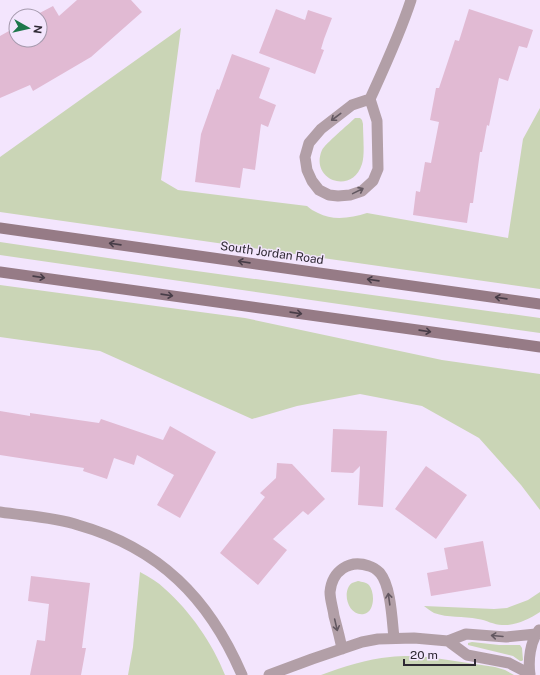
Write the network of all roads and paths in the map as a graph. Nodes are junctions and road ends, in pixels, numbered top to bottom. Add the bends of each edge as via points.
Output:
1 (411, 0) edge
2 (370, 99) junction
3 (0, 228) edge
4 (0, 272) edge
5 (540, 304) edge
6 (540, 347) edge
7 (0, 512) edge
8 (538, 631) edge
9 (394, 638) junction
10 (448, 641) junction
11 (342, 649) junction
12 (530, 674) edge
13 (242, 675) edge
14 (269, 675) edge

1 - 2 street via 404,23
2 -> 2 street via 352,105 320,128 309,143 307,170 319,190 329,195 350,195 362,191 373,181 378,168 377,120
5 -> 3 main road, South Jordan Road
4 -> 6 main road
7 - 13 street via 64,521 109,536 142,552 172,575 202,605 221,633
8 -> 10 street via 506,637 466,634
8 - 12 street via 531,646
9 - 10 street
9 - 11 street via 370,640
9 -> 11 street via 385,582 379,572 372,567 355,564 346,566 338,573 333,580 330,593
10 - 12 street via 467,655 509,663
11 - 14 street

